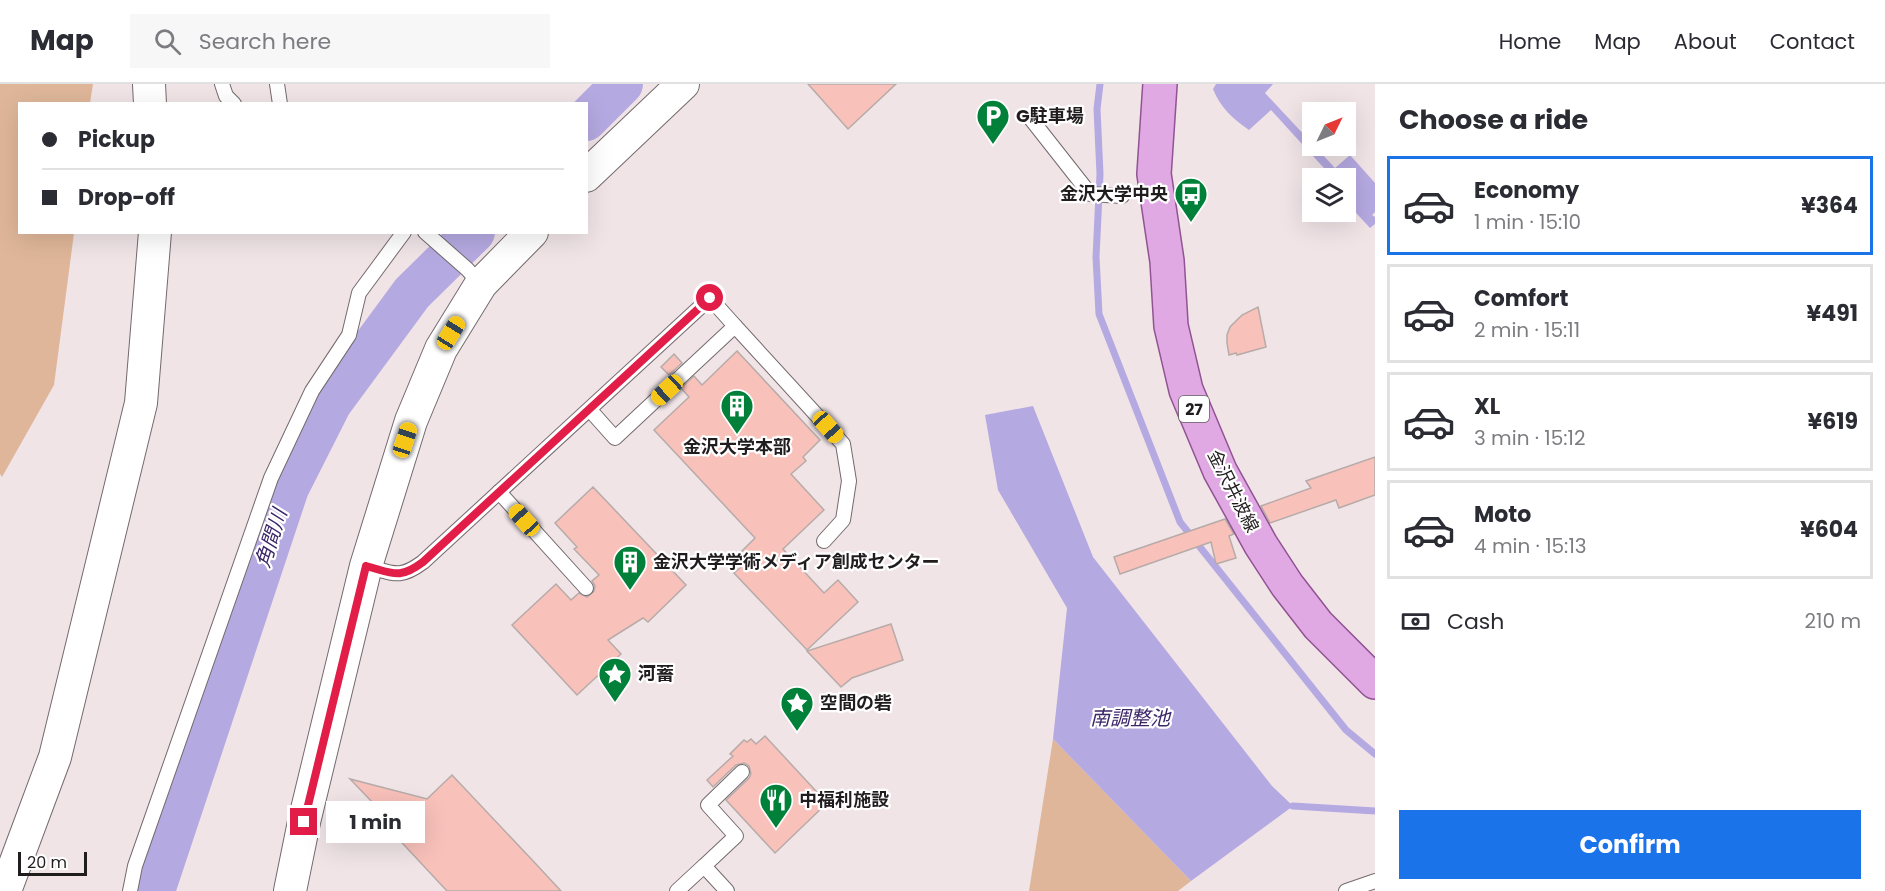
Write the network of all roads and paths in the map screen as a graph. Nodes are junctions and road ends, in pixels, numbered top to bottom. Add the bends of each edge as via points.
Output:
1 (149, 84) edge
2 (222, 84) edge
3 (278, 84) edge
4 (683, 84) edge
5 (1160, 84) edge
6 (150, 102) edge
7 (232, 102) edge
8 (280, 102) edge
9 (1031, 119) dead end
10 (588, 174) edge
11 (1118, 196) dead end
12 (155, 234) edge
13 (403, 234) edge
14 (529, 234) edge
15 (428, 235) edge
16 (471, 274) junction
17 (735, 326) junction
18 (590, 410) junction
19 (499, 492) junction
20 (824, 541) dead end
21 (366, 566) junction
22 (586, 588) dead end
23 (1375, 682) edge
24 (742, 772) dead end
25 (704, 867) junction
26 (1375, 882) edge
27 (5, 891) edge
28 (130, 891) edge
29 (290, 891) edge
30 (678, 891) edge
31 (727, 891) edge
32 (1346, 891) edge

1 - 6 street
2 - 7 lane
3 - 8 lane
4 - 10 street
5 - 23 main road, 金沢井波線 / 27 via 1154,174 1167,261 1171,326 1186,390 1220,471 1261,545 1318,625
9 - 11 lane via 1090,194
12 - 27 street via 141,403 55,757
13 - 28 lane via 359,293 348,335 312,391 271,478 135,866
14 - 16 street
15 - 16 lane
16 - 21 street via 411,421
17 - 18 lane via 710,298
17 - 18 lane via 615,438
17 - 20 lane via 843,444 849,481 843,520
18 - 19 lane
19 - 21 lane via 409,572 398,574
19 - 22 lane
21 - 29 street
24 - 25 lane via 708,805 736,836
25 - 30 lane
25 - 31 lane
26 - 32 lane

